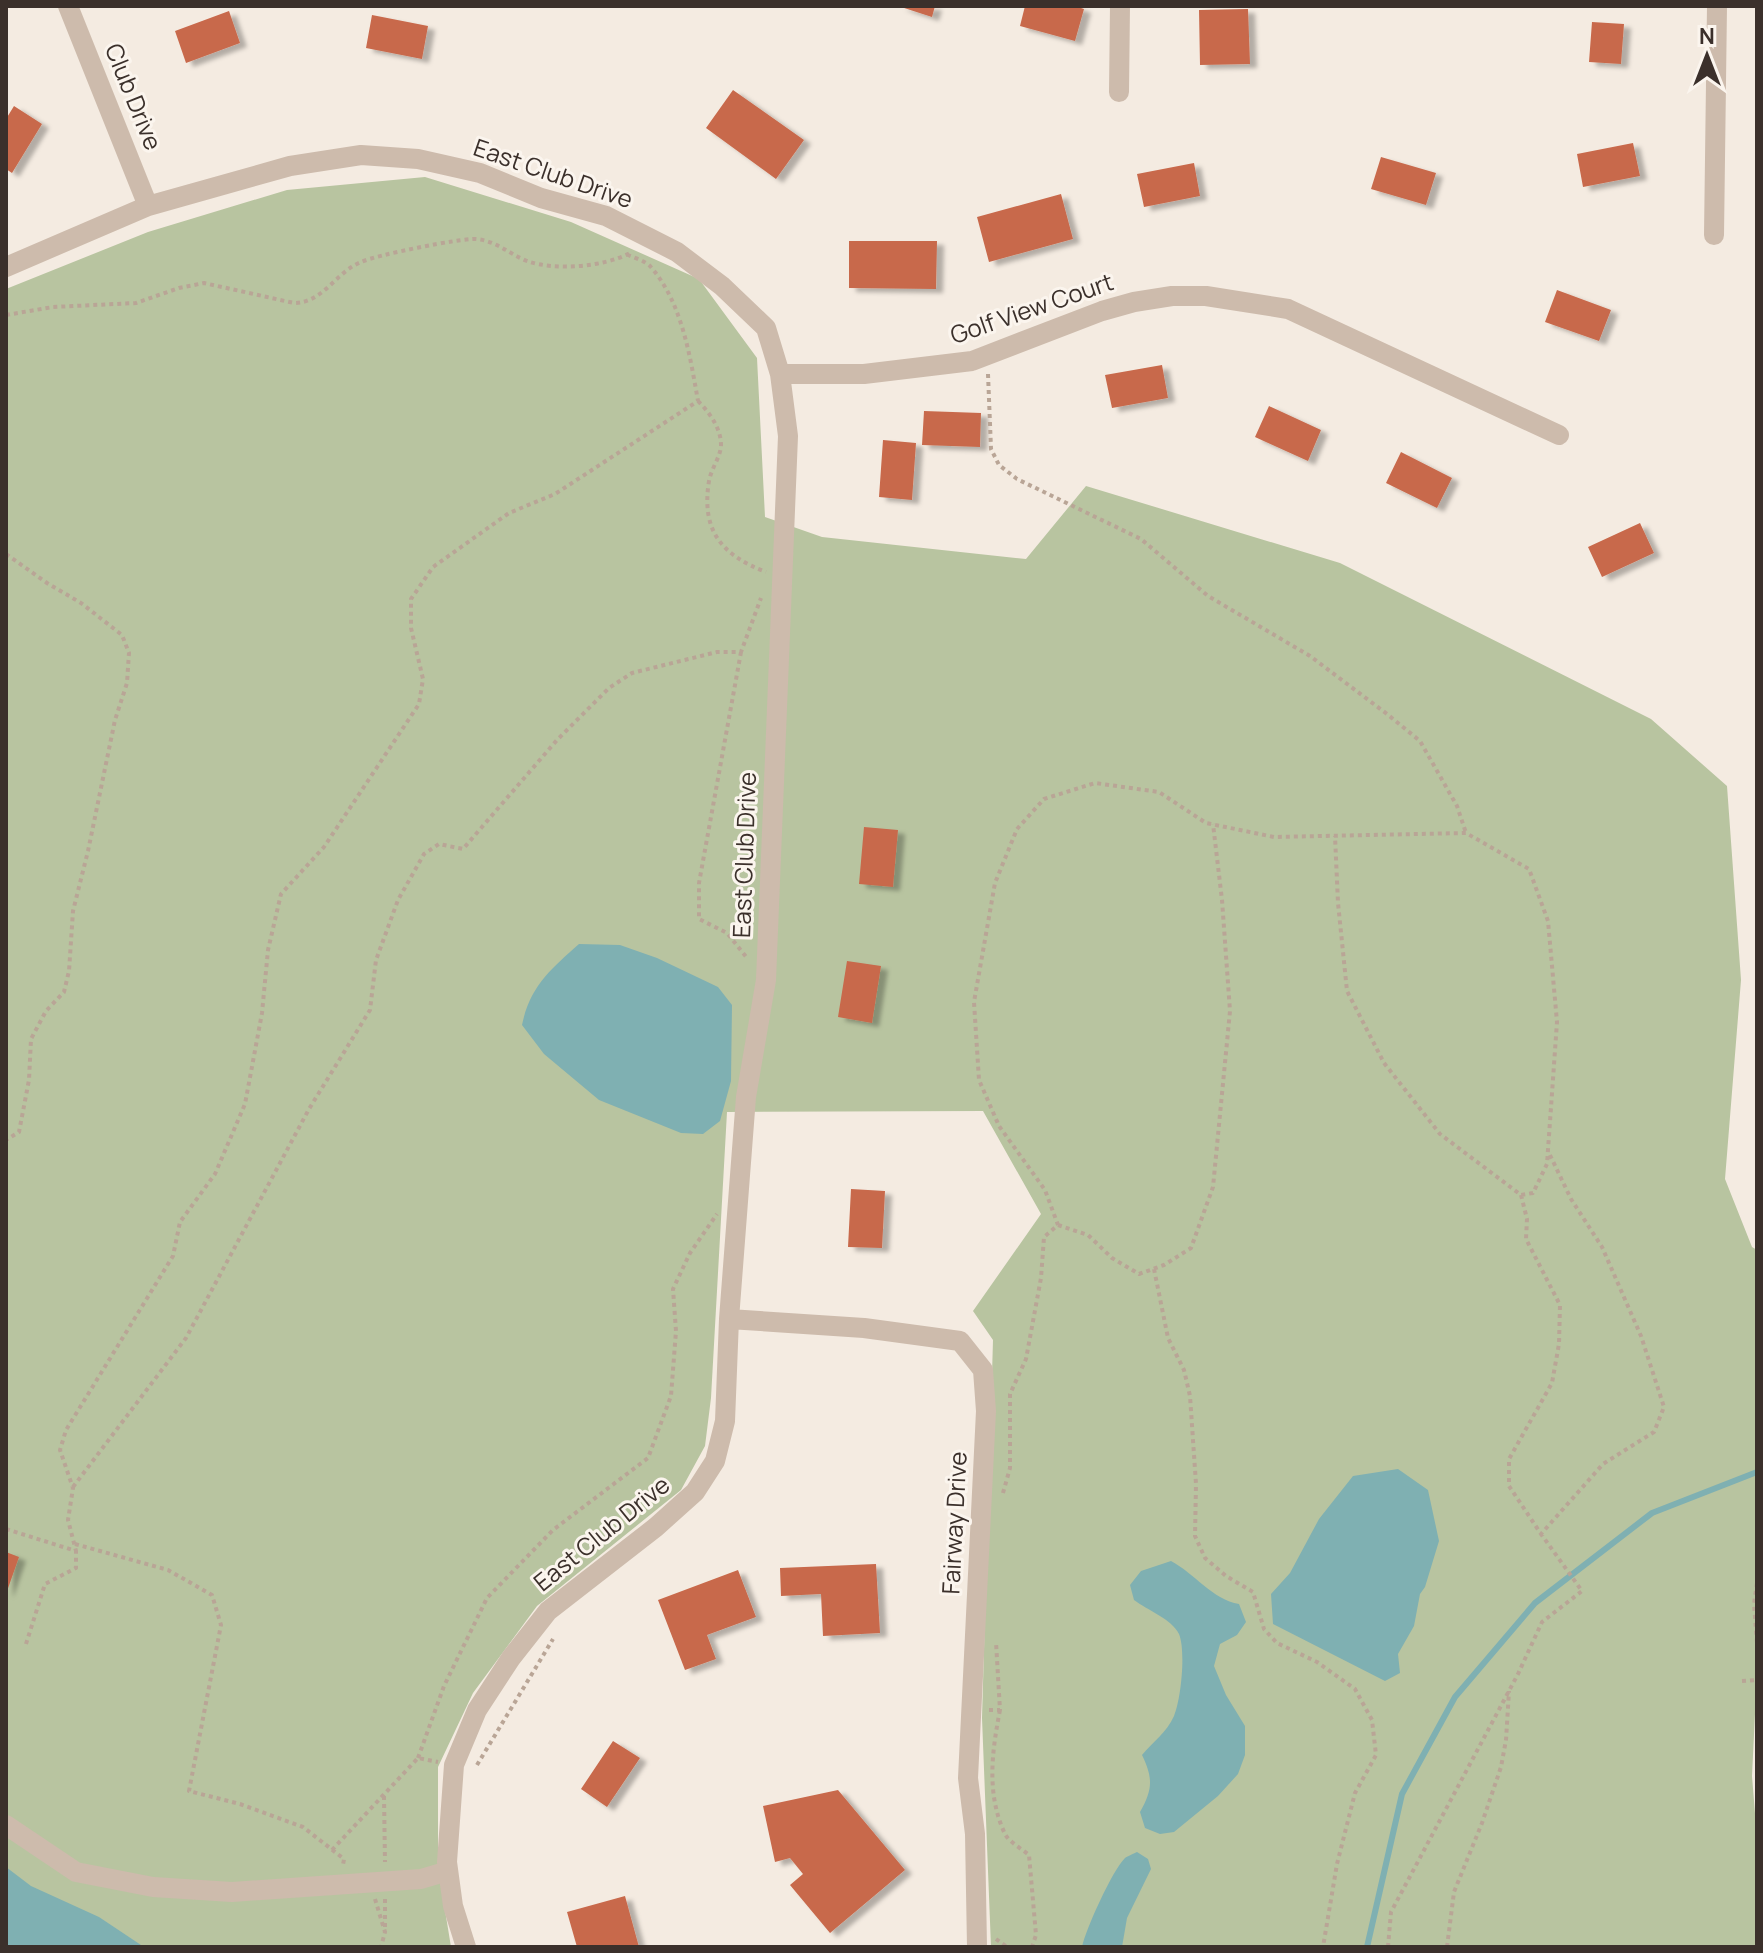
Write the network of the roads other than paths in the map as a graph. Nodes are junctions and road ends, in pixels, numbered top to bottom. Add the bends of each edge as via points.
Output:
1 (68, 6) edge
2 (1120, 6) edge
3 (1717, 6) edge
4 (1119, 92) dead end
5 (148, 206) junction
6 (1714, 235) dead end
7 (6, 267) edge
8 (780, 374) junction
9 (1559, 435) dead end
10 (729, 1319) junction
11 (6, 1825) edge
12 (448, 1871) junction
13 (466, 1947) edge
14 (977, 1947) edge

1 - 5 street, Club Drive
2 - 4 street
3 - 6 street
5 - 7 street, East Club Drive
5 - 8 street, East Club Drive via 290,166 361,155 418,159 480,173 606,216 677,252 766,328
8 - 9 street, Golf View Court via 864,374 972,361 1124,305 1206,296 1288,309
8 - 10 street, East Club Drive via 788,436 776,576 766,980 746,1097
10 - 12 street, East Club Drive via 725,1421 715,1461 695,1492 548,1611 477,1710 454,1765
10 - 14 street, Fairway Drive via 960,1341 983,1370 986,1411 968,1778 975,1834
11 - 12 street via 76,1872 153,1887 232,1892 421,1879
12 - 13 street, East Club Drive

